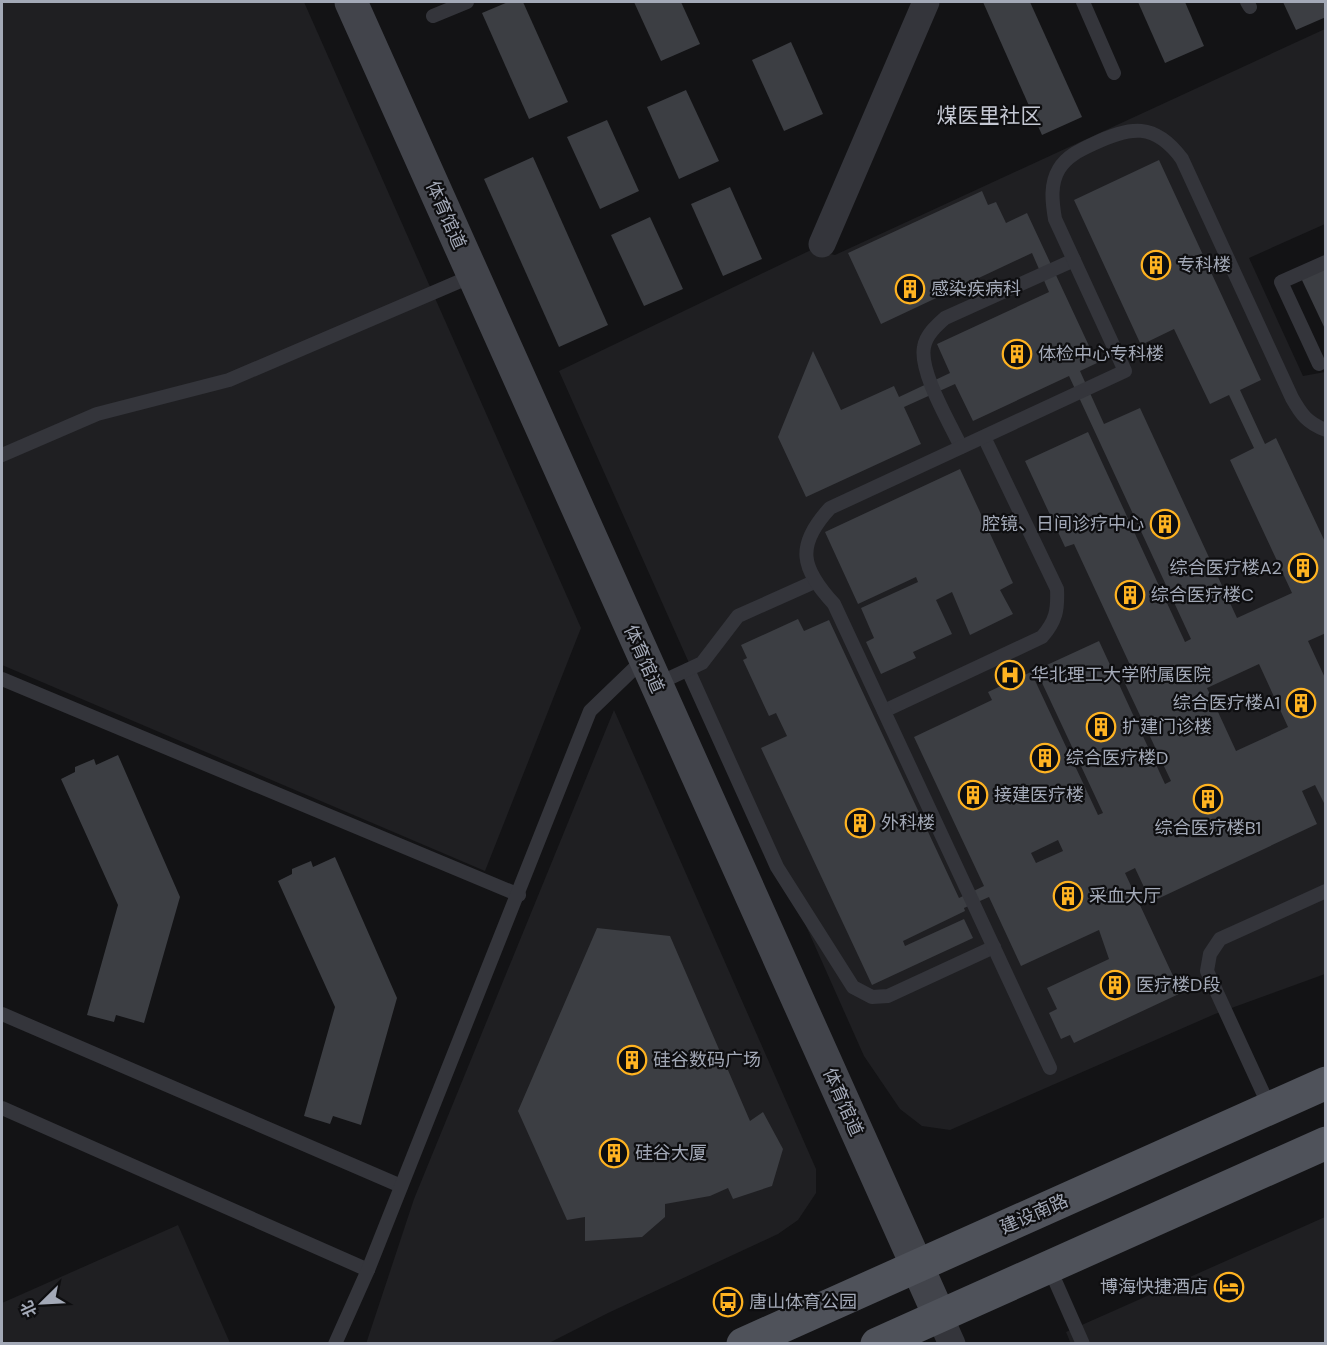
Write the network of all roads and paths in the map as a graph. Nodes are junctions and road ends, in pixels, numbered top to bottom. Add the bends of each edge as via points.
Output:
1 (351, 2) edge
2 (467, 2) edge
3 (926, 2) edge
4 (1083, 2) edge
5 (433, 16) dead end
6 (1114, 74) dead end
7 (822, 244) dead end
8 (1074, 260) junction
9 (1326, 262) edge
10 (472, 276) junction
11 (1319, 364) dead end
12 (1326, 430) edge
13 (984, 437) junction
14 (961, 447) junction
15 (2, 455) edge
16 (814, 582) junction
17 (688, 670) junction
18 (649, 672) junction
19 (2, 679) edge
20 (884, 711) junction
21 (1326, 891) edge
22 (519, 895) junction
23 (994, 947) junction
24 (2, 1014) edge
25 (1050, 1068) dead end
26 (1326, 1083) edge
27 (2, 1108) edge
28 (1270, 1108) junction
29 (1326, 1143) edge
30 (401, 1186) junction
31 (917, 1267) junction
32 (1049, 1267) junction
33 (368, 1270) junction
34 (945, 1329) edge
35 (335, 1344) edge
36 (743, 1344) edge
37 (877, 1344) edge
38 (1083, 1344) edge

1 - 10 street, 体育馆道
2 - 5 lane
3 - 7 street
4 - 6 lane
8 - 12 lane via 1055,219 1053,185 1060,168 1078,151 1118,132 1137,130 1161,137 1182,159 1302,416
8 - 13 lane via 1125,371
8 - 14 lane via 945,318 932,330 924,345 923,362
9 - 11 lane via 1281,282
10 - 15 lane via 229,380 97,414
10 - 18 street, 体育馆道
13 - 14 lane
13 - 20 lane via 1057,589 1058,610 1042,637
14 - 16 lane via 830,508 813,527 806,546 807,566
16 - 17 lane via 738,616 702,663
16 - 20 lane via 834,604
17 - 18 lane
17 - 23 lane via 777,867 853,987 872,998 888,996
18 - 22 lane via 590,711
18 - 31 street, 体育馆道
19 - 22 lane
20 - 23 lane
21 - 28 lane via 1220,939 1210,954 1207,971
22 - 30 lane
23 - 25 lane
24 - 30 lane
26 - 28 main road, 建设南路
27 - 33 lane
28 - 31 main road, 建设南路
29 - 32 main road
30 - 33 lane
31 - 34 street, 体育馆道
31 - 36 main road, 建设南路
32 - 34 main road
32 - 38 lane
33 - 35 lane
34 - 37 main road

